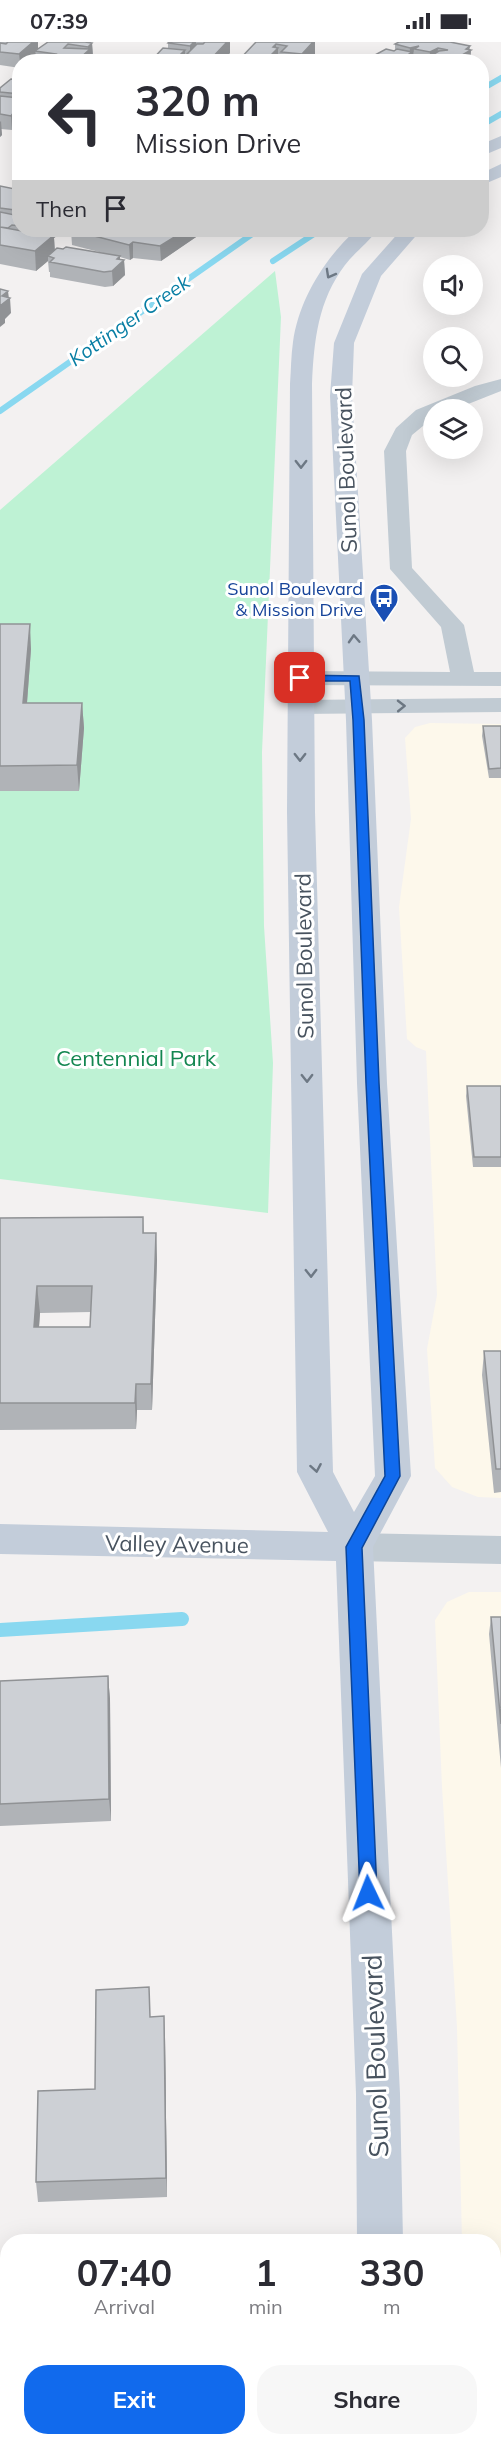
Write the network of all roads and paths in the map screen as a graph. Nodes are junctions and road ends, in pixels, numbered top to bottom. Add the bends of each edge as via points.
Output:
1 (360, 237) edge
2 (405, 237) edge
3 (501, 385) edge
4 (460, 399) edge
5 (423, 414) edge
6 (355, 678) junction
7 (464, 678) junction
8 (501, 679) edge
9 (300, 692) junction
10 (501, 705) edge
11 (358, 707) junction
12 (0, 1539) edge
13 (354, 1547) junction
14 (501, 1550) edge
15 (380, 2234) edge

1 -> 9 main road, Sunol Boulevard via 334,265 315,301 304,337
6 -> 2 main road, Sunol Boulevard via 341,396 344,343 372,274
3 - 4 street
5 - 7 street via 403,432 395,451 401,569 452,625
6 - 7 street
6 - 9 street
6 - 11 main road, Sunol Boulevard
7 - 8 street
9 - 11 street
9 -> 13 main road, Sunol Boulevard via 315,1472
11 -> 10 street
11 - 13 main road, Sunol Boulevard via 372,1083 393,1476
12 - 13 main road, Valley Avenue
13 - 14 street
13 - 15 main road, Sunol Boulevard via 378,2094

